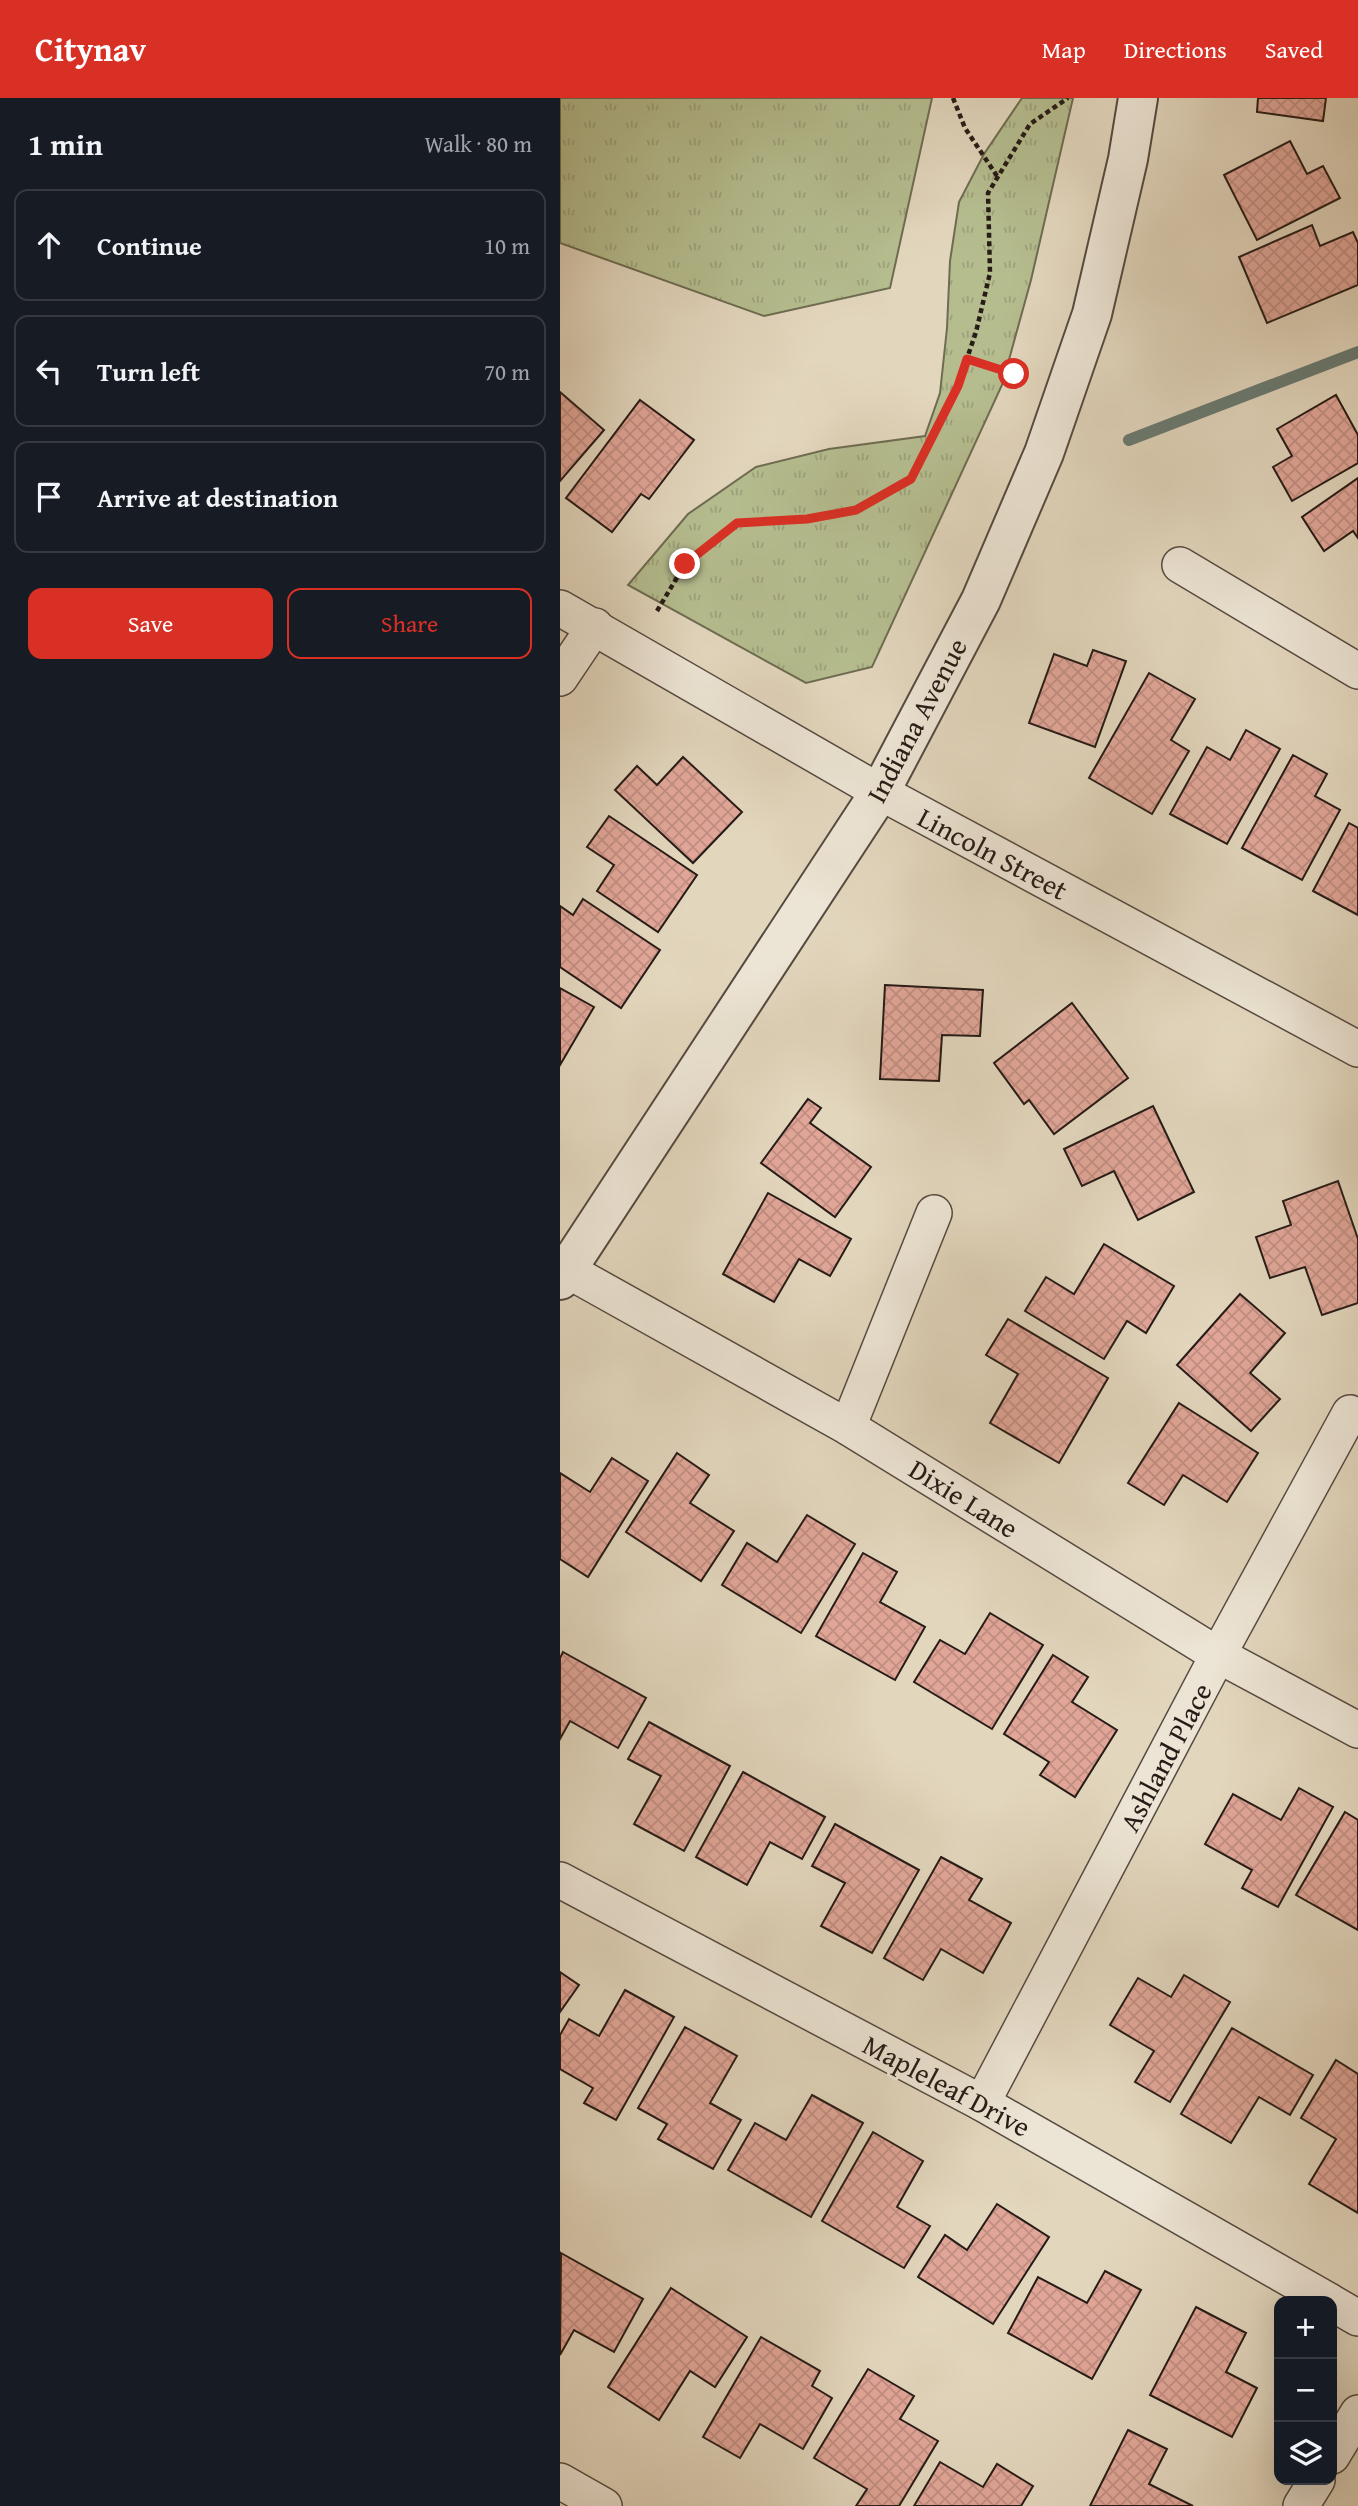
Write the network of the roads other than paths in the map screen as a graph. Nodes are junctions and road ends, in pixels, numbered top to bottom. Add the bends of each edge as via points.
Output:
1 (1138, 98) edge
2 (1180, 565) dead end
3 (560, 608) edge
4 (595, 626) junction
5 (1358, 671) edge
6 (560, 678) edge
7 (880, 792) junction
8 (1358, 1049) edge
9 (934, 1213) dead end
10 (563, 1275) edge
11 (1350, 1413) dead end
12 (848, 1427) junction
13 (1218, 1655) junction
14 (1358, 1730) edge
15 (560, 1880) edge
16 (982, 2103) junction
17 (1320, 2296) edge
18 (1337, 2306) edge
19 (1358, 2318) edge
20 (1358, 2413) edge
21 (1337, 2448) edge
22 (560, 2481) edge
23 (1314, 2485) edge
24 (604, 2506) edge
25 (1301, 2506) edge

1 - 7 street, Indiana Avenue via 1092,314 1044,453 981,600
2 - 5 street
3 - 4 street, Lincoln Street
4 - 6 street
4 - 7 street, Lincoln Street
7 - 8 street, Lincoln Street
7 - 10 street, Indiana Avenue
9 - 12 street
10 - 12 street, Dixie Lane
11 - 13 street, Ashland Place
12 - 13 street, Dixie Lane
13 - 14 street, Dixie Lane
13 - 16 street, Ashland Place
15 - 16 street, Mapleleaf Drive
16 - 17 street, Mapleleaf Drive
18 - 19 street, Mapleleaf Drive
20 - 21 street
22 - 24 street
23 - 25 street

